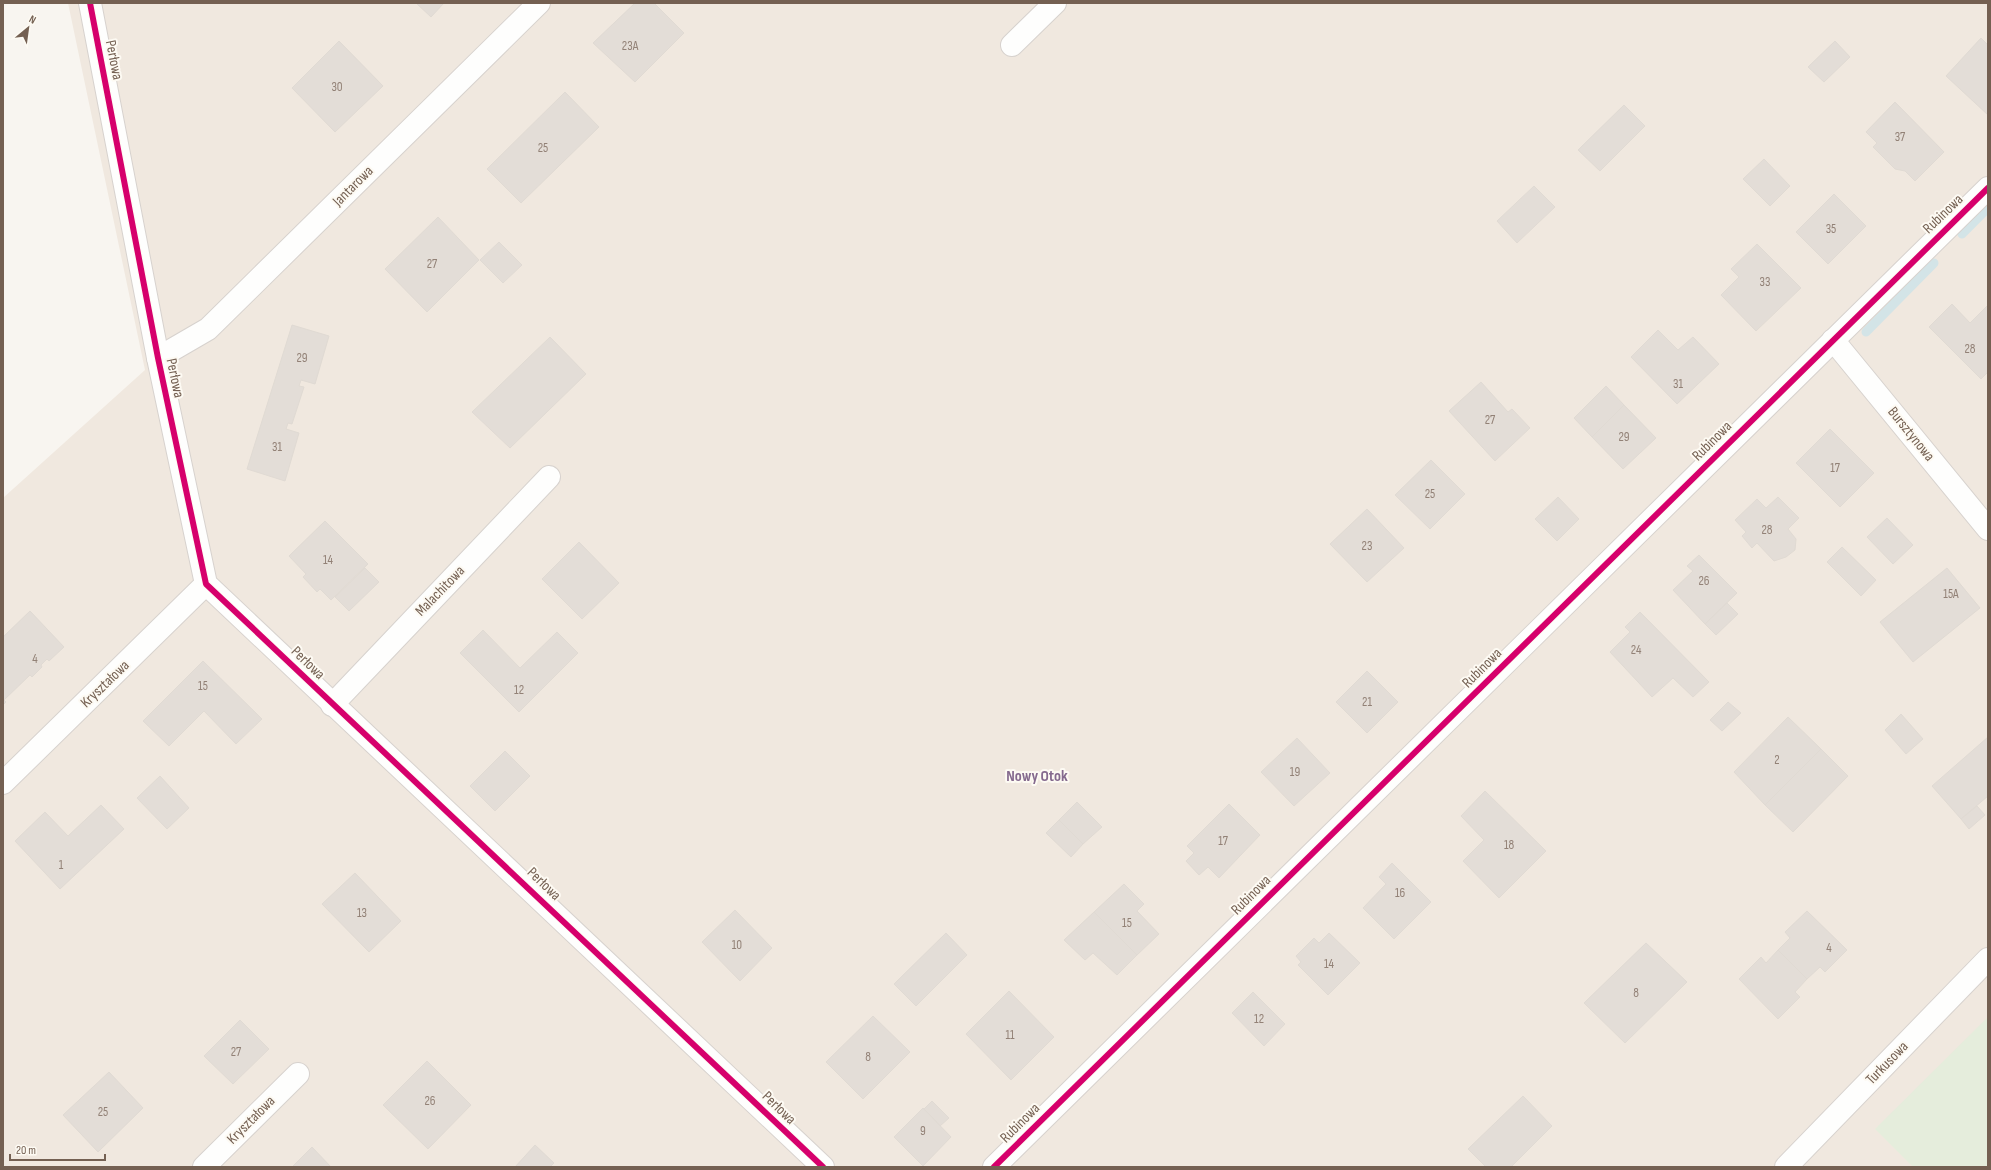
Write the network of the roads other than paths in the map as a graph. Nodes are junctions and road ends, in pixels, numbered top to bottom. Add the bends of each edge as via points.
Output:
1 (90, 3) edge
2 (539, 3) edge
3 (1055, 3) edge
4 (1012, 45) dead end
5 (1988, 188) edge
6 (1833, 340) junction
7 (158, 358) junction
8 (549, 477) dead end
9 (1988, 529) edge
10 (206, 584) junction
11 (332, 704) junction
12 (3, 783) edge
13 (1988, 959) edge
14 (298, 1074) dead end
15 (204, 1167) edge
16 (822, 1167) edge
17 (994, 1167) edge
18 (1786, 1167) edge

1 - 7 street, Perłowa
2 - 7 street, Jantarowa via 208,329
3 - 4 street
5 - 6 street, Rubinowa
6 - 9 street, Bursztynowa
6 - 17 street, Rubinowa
7 - 10 street, Perłowa
8 - 11 street, Malachitowa
10 - 11 street, Perłowa
10 - 12 street, Kryształowa
11 - 16 street, Perłowa
13 - 18 street, Turkusowa
14 - 15 street, Kryształowa

